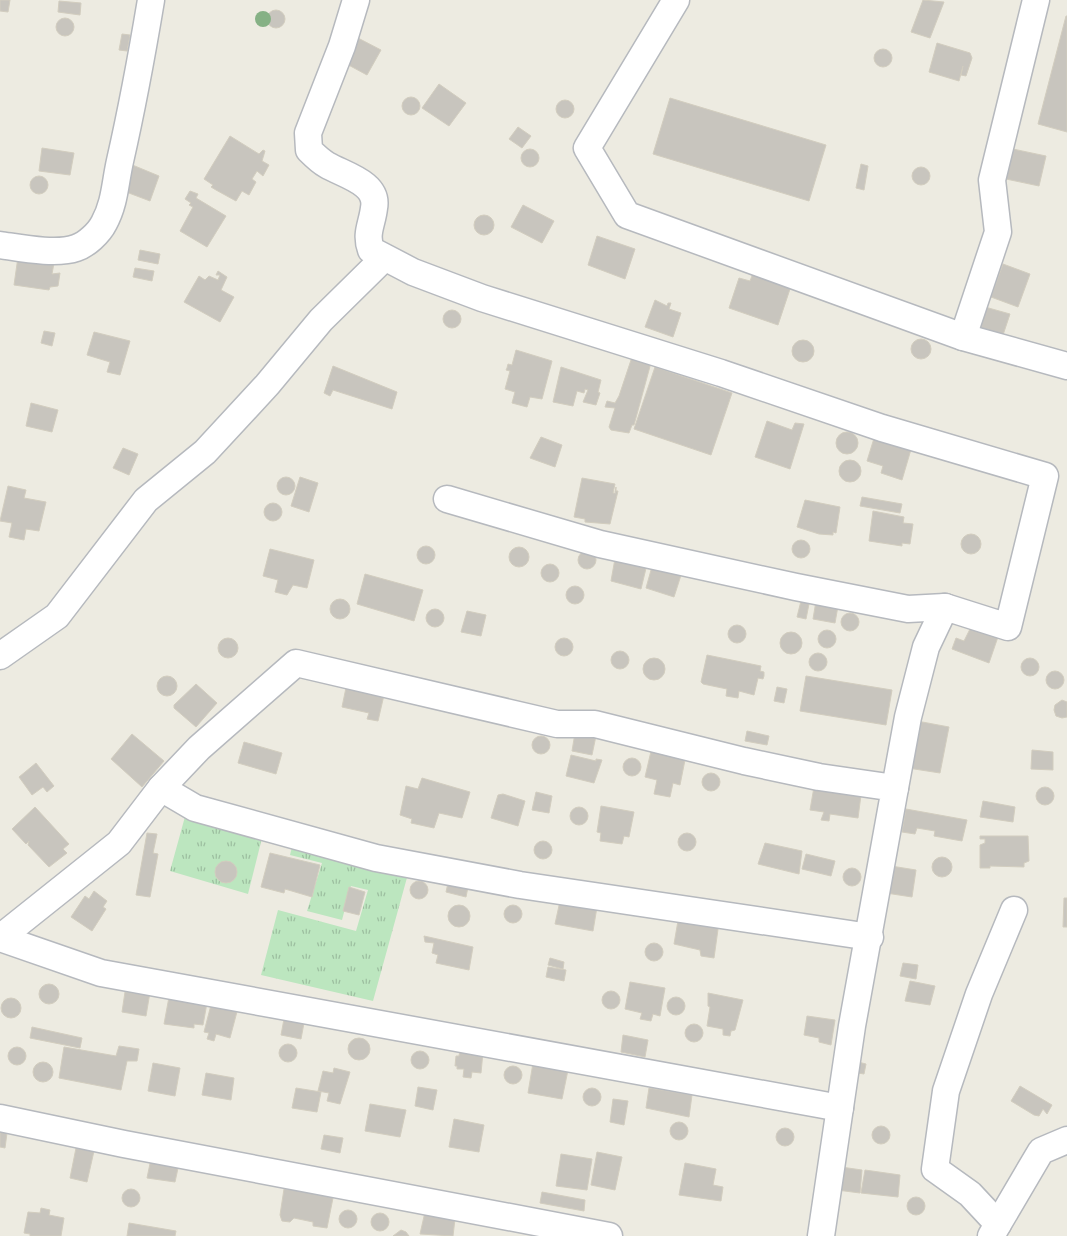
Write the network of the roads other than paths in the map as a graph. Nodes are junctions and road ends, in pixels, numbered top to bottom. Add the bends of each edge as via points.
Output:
1 (151, 0) edge
2 (356, 0) edge
3 (676, 0) edge
4 (1036, 0) edge
5 (0, 245) edge
6 (384, 258) junction
7 (962, 337) junction
8 (1067, 366) edge
9 (446, 499) dead end
10 (945, 607) junction
11 (0, 656) edge
12 (161, 788) junction
13 (895, 788) junction
14 (1014, 910) dead end
15 (870, 937) junction
16 (0, 938) edge
17 (840, 1108) junction
18 (0, 1118) edge
19 (1067, 1140) edge
20 (994, 1230) edge
21 (609, 1236) edge
22 (821, 1236) edge

1 - 5 street via 114,200 103,226 88,242 75,248 31,249
2 - 6 street via 308,133 308,150 374,194 375,208 367,239 371,250
3 - 7 street via 587,148 627,215
4 - 7 street via 992,180 998,232
6 - 10 street via 482,298 721,373 882,428 1045,476 1008,627
6 - 11 street via 321,320 205,452 146,500 57,616
7 - 8 street
9 - 10 street via 600,544 796,587 908,609
10 - 13 street via 926,647 908,717
12 - 13 street via 199,748 296,663 556,724 595,724 744,761 819,777
12 - 15 street via 195,808 376,858 520,885
12 - 16 street via 120,842
13 - 15 street
14 - 20 street via 979,994 946,1091 935,1169 970,1194
15 - 17 street
16 - 17 street via 101,973
17 - 22 street
18 - 21 street
19 - 20 street via 1041,1151

